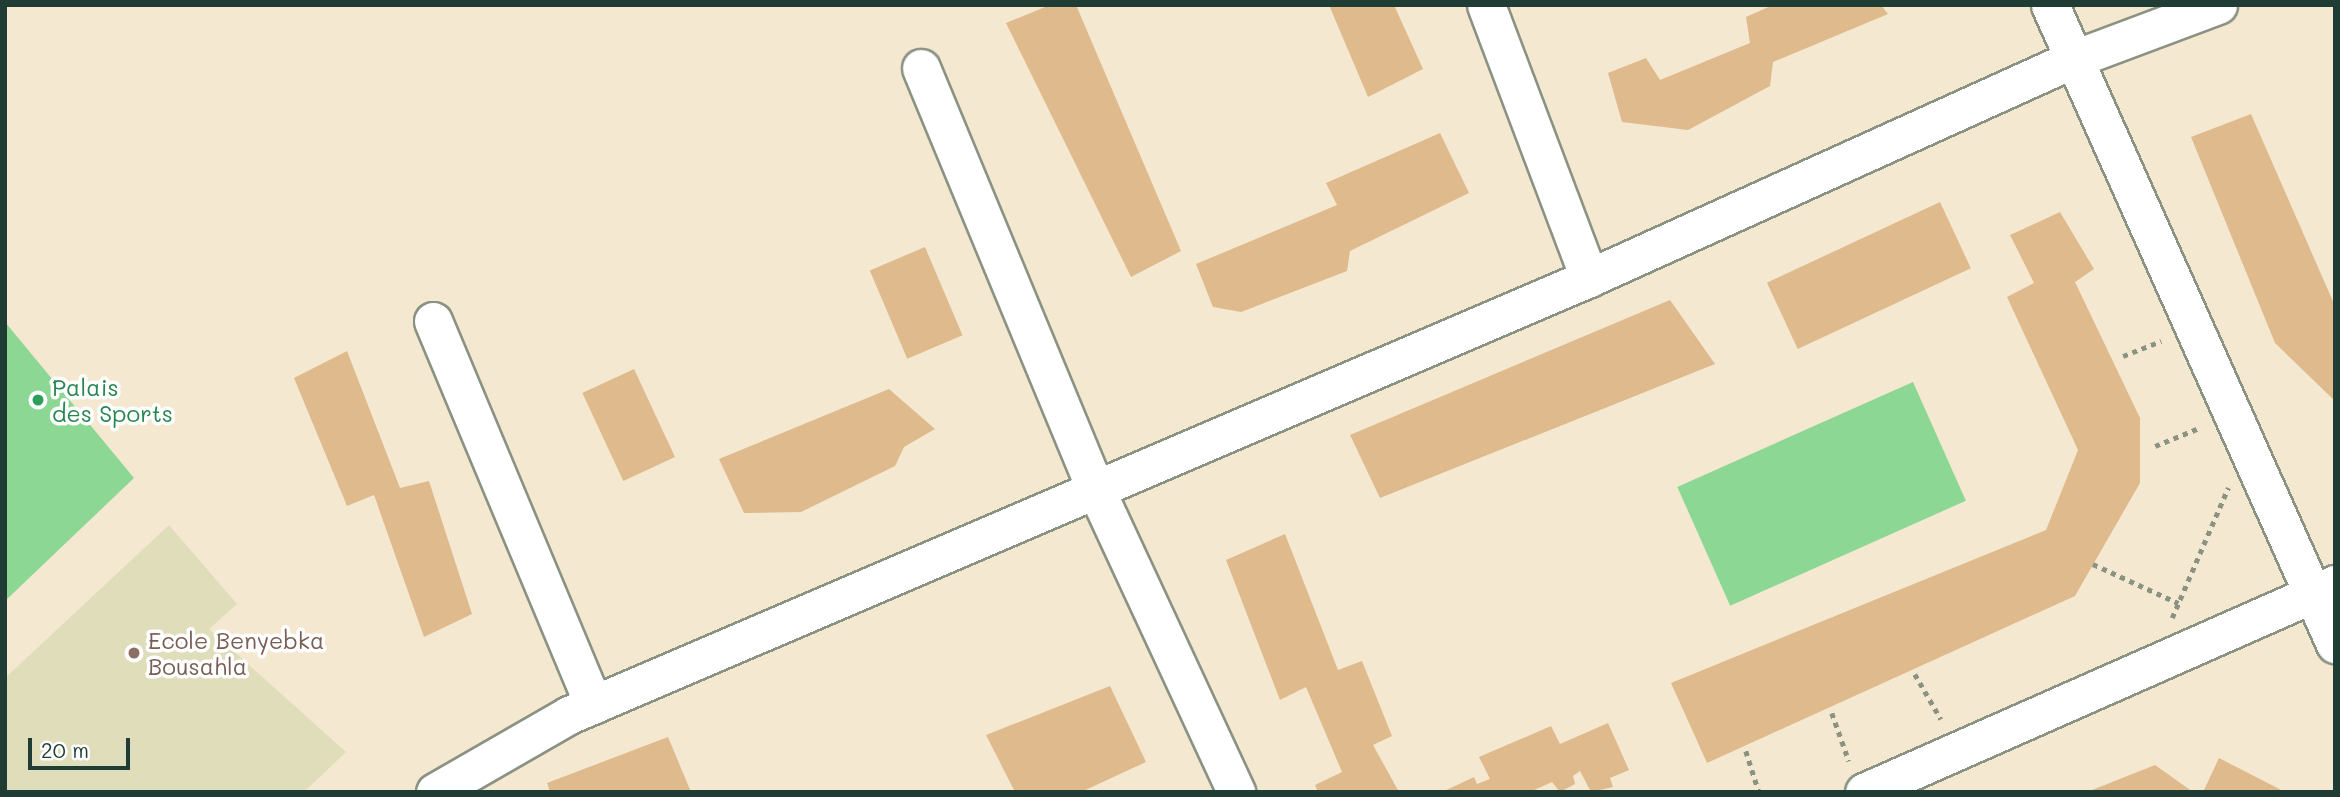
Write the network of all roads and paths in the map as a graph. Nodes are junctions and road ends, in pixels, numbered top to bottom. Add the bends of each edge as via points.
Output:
1 (1486, 5) edge
2 (2050, 5) edge
3 (2218, 5) edge
4 (2071, 60) junction
5 (921, 68) dead end
6 (1588, 278) junction
7 (433, 321) dead end
8 (2157, 343) dead end
9 (2123, 356) dead end
10 (2204, 426) dead end
11 (2155, 446) dead end
12 (2247, 446) junction
13 (1097, 492) junction
14 (2093, 564) dead end
15 (2324, 589) edge
16 (2178, 603) junction
17 (2335, 644) edge
18 (2151, 665) junction
19 (1915, 674) dead end
20 (594, 705) junction
21 (1832, 713) dead end
22 (1946, 728) dead end
23 (1746, 751) dead end
24 (1858, 780) edge
25 (435, 792) edge
26 (1236, 792) edge
27 (1759, 792) edge

1 - 6 street
2 - 4 street
3 - 4 street
4 - 6 street
4 - 12 street
5 - 13 street
6 - 13 street
7 - 20 street
8 - 9 path
10 - 11 path
12 - 15 street
12 - 16 path
13 - 20 street
13 - 26 street
14 - 16 path
15 - 17 street
15 - 18 street
16 - 18 path
18 - 24 street
19 - 22 path
20 - 25 street
21 - 24 path
23 - 27 path

